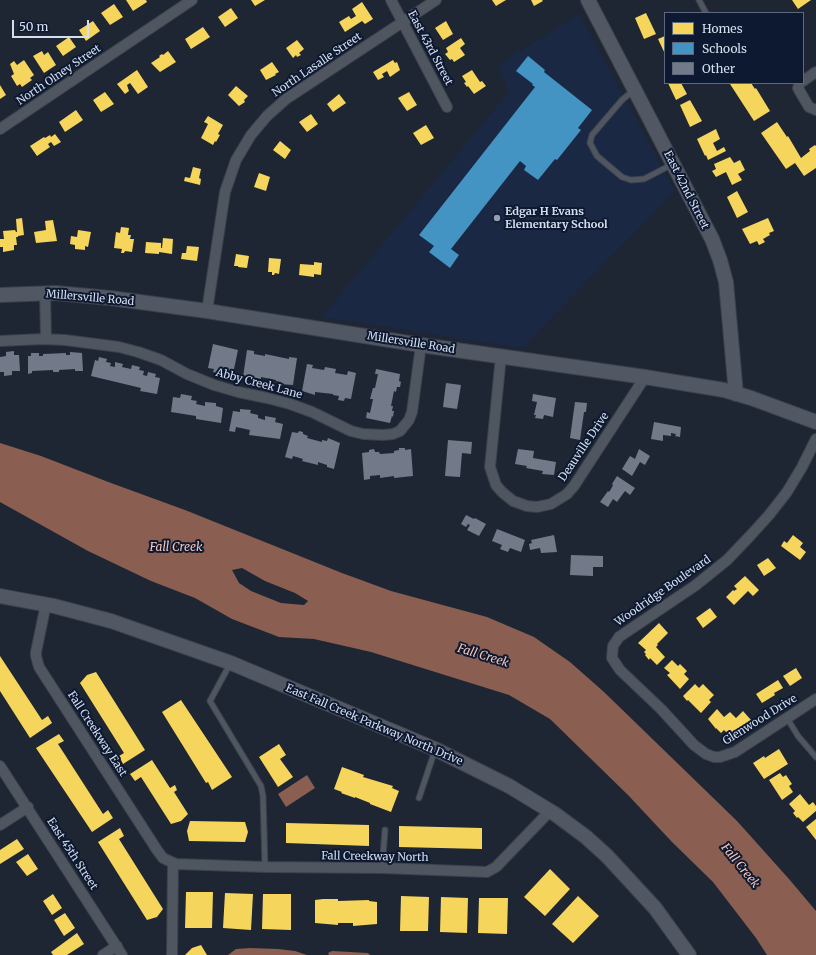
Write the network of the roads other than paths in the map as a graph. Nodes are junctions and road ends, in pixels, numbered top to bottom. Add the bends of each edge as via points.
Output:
1 (192, 0) edge
2 (391, 0) edge
3 (436, 0) edge
4 (588, 0) edge
5 (699, 0) edge
6 (705, 12) edge
7 (402, 22) junction
8 (816, 72) edge
9 (804, 80) edge
10 (800, 84) edge
11 (634, 90) junction
12 (447, 107) dead end
13 (816, 110) edge
14 (0, 129) edge
15 (673, 164) junction
16 (45, 293) junction
17 (0, 296) edge
18 (207, 311) junction
19 (46, 339) junction
20 (0, 342) edge
21 (421, 345) junction
22 (501, 356) junction
23 (644, 377) junction
24 (736, 394) junction
25 (816, 422) edge
26 (816, 439) edge
27 (0, 596) edge
28 (46, 604) junction
29 (231, 663) junction
30 (816, 699) edge
31 (787, 718) junction
32 (435, 749) junction
33 (714, 757) joint
34 (816, 757) edge
35 (0, 766) edge
36 (419, 798) dead end
37 (28, 807) junction
38 (550, 811) junction
39 (0, 825) edge
40 (385, 830) dead end
41 (173, 863) junction
42 (265, 867) junction
43 (382, 868) junction
44 (120, 951) edge
45 (104, 955) edge
46 (172, 955) edge
47 (689, 955) edge

1 - 14 street, North Olney Street
2 - 7 street, East 43rd Street
3 - 7 street, North Lasalle Street
4 - 11 street, East 42nd Street
5 - 6 lane
7 - 12 street, East 43rd Street
7 - 18 street, North Lasalle Street via 281,103 260,123 246,143 236,160 225,192
8 - 9 street
10 - 13 street via 798,88 809,107
11 - 15 street, East 42nd Street
11 - 15 lane via 592,135 590,143 597,156 622,177 631,180 644,179
15 - 24 street, East 42nd Street via 715,245 724,274
16 - 17 street, Millersville Road
16 - 18 street, Millersville Road via 82,295
16 - 19 street
18 - 21 street, Millersville Road
19 - 20 street, Abby Creek Lane
19 - 21 street, Abby Creek Lane via 119,347 138,352 161,360 214,386 290,404 351,431 384,435 400,431 409,420
21 - 22 street, Millersville Road
22 - 23 street, Millersville Road
22 - 23 street, Deauville Drive via 490,467 496,485 502,492 513,502 527,506 551,504 567,494
23 - 24 street, Millersville Road
24 - 25 street, Millersville Road
26 - 33 street, Woodridge Boulevard via 787,492 744,543 712,573 619,637 613,646 612,658 620,670 661,708 694,745
27 - 28 street, East Fall Creek Parkway North Drive
28 - 29 street, East Fall Creek Parkway North Drive via 133,628
28 - 41 street, Fall Creekway East via 36,652 39,667 157,850 163,858
29 - 32 street, East Fall Creek Parkway North Drive
29 - 42 lane via 210,701 261,786
30 - 31 street, Glenwood Drive
31 - 33 street, Glenwood Drive via 735,752
31 - 34 lane
32 - 36 lane
32 - 38 street, East Fall Creek Parkway North Drive via 509,786
35 - 37 street, East 45th Street
37 - 39 street
37 - 44 street, East 45th Street
38 - 43 street, Fall Creekway North via 496,868 490,871
38 - 47 street, East Fall Creek Parkway North Drive via 607,856 655,908
40 - 43 lane
41 - 42 street, Fall Creekway North
41 - 46 street
42 - 43 street, Fall Creekway North
44 - 45 street

